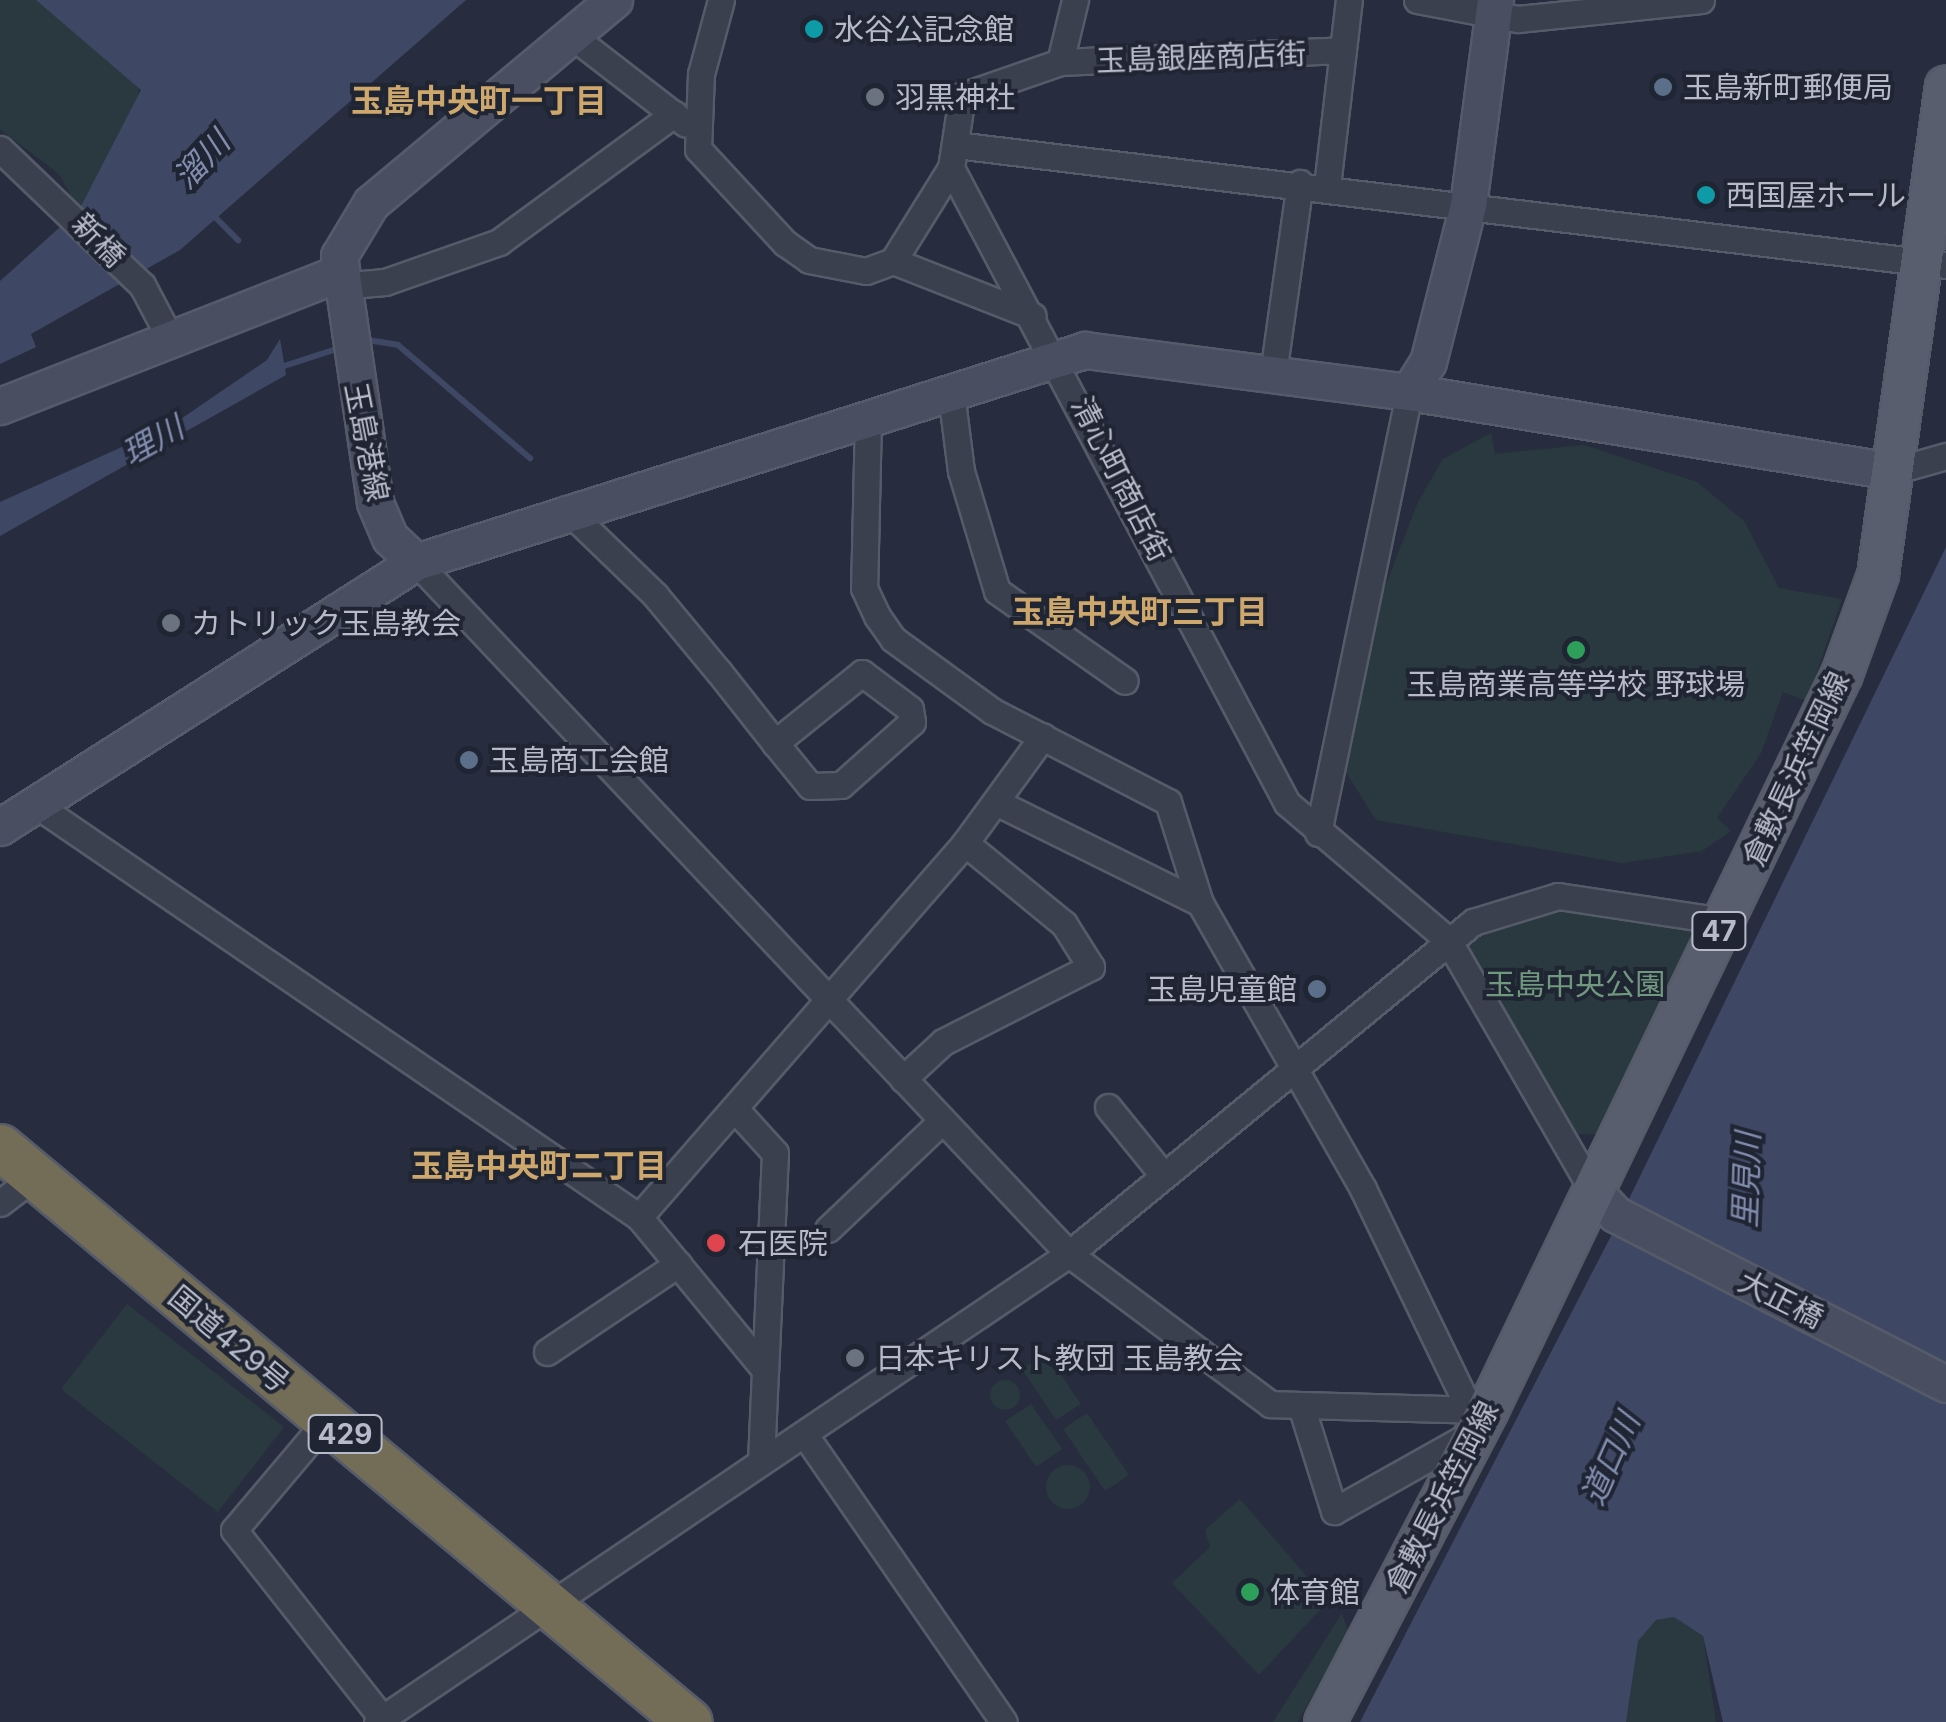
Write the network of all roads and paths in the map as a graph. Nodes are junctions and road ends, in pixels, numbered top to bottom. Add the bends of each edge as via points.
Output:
1 (614, 0) edge
2 (721, 0) edge
3 (1075, 0) edge
4 (1349, 0) edge
5 (1417, 0) edge
6 (1701, 0) edge
7 (1494, 8) edge
8 (572, 35) junction
9 (1343, 50) junction
10 (1060, 62) junction
11 (1946, 87) edge
12 (684, 122) junction
13 (0, 148) edge
14 (954, 156) junction
15 (1300, 183) junction
16 (1326, 186) junction
17 (1468, 205) junction
18 (892, 262) junction
19 (1932, 264) edge
20 (337, 280) junction
21 (1033, 316) junction
22 (172, 342) junction
23 (1065, 371) junction
24 (1272, 374) junction
25 (1410, 392) junction
26 (950, 393) junction
27 (0, 406) edge
28 (868, 418) junction
29 (1928, 467) edge
30 (566, 509) junction
31 (416, 562) junction
32 (1125, 681) dead end
33 (1042, 736) junction
34 (775, 743) junction
35 (998, 803) junction
36 (35, 804) junction
37 (0, 827) edge
38 (1318, 833) junction
39 (965, 843) junction
40 (1200, 904) junction
41 (1724, 921) junction
42 (1448, 940) junction
43 (828, 998) junction
44 (1294, 1065) junction
45 (904, 1078) junction
46 (1108, 1108) dead end
47 (734, 1109) junction
48 (942, 1121) junction
49 (0, 1147) edge
50 (1163, 1175) junction
51 (17, 1190) edge
52 (1604, 1202) junction
53 (639, 1218) junction
54 (828, 1230) dead end
55 (1069, 1254) junction
56 (678, 1264) junction
57 (546, 1352) dead end
58 (765, 1370) junction
59 (1946, 1384) edge
60 (1303, 1412) junction
61 (1479, 1417) junction
62 (327, 1420) junction
63 (806, 1435) junction
64 (761, 1461) junction
65 (550, 1601) junction
66 (679, 1718) edge
67 (380, 1720) edge
68 (1004, 1722) edge
69 (1325, 1722) edge

1 - 8 street, 玉島港線
2 - 12 street
3 - 10 street, 玉島銀座商店街
4 - 9 street
5 - 7 street
6 - 7 street
7 - 17 street
8 - 12 street
8 - 20 street, 玉島港線 via 371,203 349,231
9 - 10 street, 玉島銀座商店街
9 - 16 street
10 - 14 street, 玉島銀座商店街 via 962,96
11 - 19 main road, 倉敷長浜笠岡線 / 47
12 - 18 street via 712,171 809,260 866,271
12 - 20 street via 498,242 385,282
13 - 22 street, 新橋 via 56,194 142,285
14 - 15 street
14 - 18 street
14 - 21 street, 清心町商店街
15 - 16 street
15 - 24 street
16 - 17 street
17 - 19 street
17 - 25 street via 1428,362
18 - 21 street
19 - 29 main road, 倉敷長浜笠岡線 / 47
20 - 22 street
20 - 31 street, 玉島港線 via 376,502 390,538
21 - 23 street, 清心町商店街
22 - 27 street
23 - 24 street via 1100,348
23 - 26 street
23 - 38 street, 清心町商店街 via 1287,803
24 - 25 street
25 - 29 street
25 - 38 street
26 - 28 street
26 - 32 street via 961,471 997,592
28 - 30 street
28 - 33 street via 864,588 878,616 940,677
29 - 41 main road, 倉敷長浜笠岡線 / 47 via 1842,674
30 - 31 street
30 - 34 street via 654,595
31 - 36 street
31 - 43 street
33 - 35 street
33 - 40 street via 1168,802
34 - 34 street via 810,786 828,790 912,722 910,709 862,673
35 - 39 street
35 - 40 street
36 - 37 street
36 - 53 street
38 - 42 street, 清心町商店街
39 - 43 street
39 - 45 street via 1064,924 1091,967 943,1042
40 - 44 street
41 - 42 street via 1558,896 1504,908
41 - 52 main road, 倉敷長浜笠岡線 / 47
42 - 44 street
42 - 52 street
43 - 45 street
43 - 47 street
44 - 50 street
44 - 61 street
45 - 48 street
46 - 50 street
47 - 53 street
47 - 58 street via 775,1153
48 - 54 street
48 - 55 street
49 - 51 highway, 国道429号 / 429
50 - 55 street
51 - 62 highway, 国道429号 / 429
52 - 59 street, 大正橋
52 - 61 main road, 倉敷長浜笠岡線 / 47
53 - 56 street
55 - 60 street via 1245,1390
55 - 63 street
56 - 57 street
56 - 58 street
58 - 64 street
60 - 61 street
60 - 61 street via 1334,1511
61 - 69 main road, 倉敷長浜笠岡線 / 47
62 - 65 highway, 国道429号 / 429
62 - 67 street via 234,1530
63 - 64 street
63 - 68 street
64 - 65 street
65 - 66 highway, 国道429号 / 429
65 - 67 street

